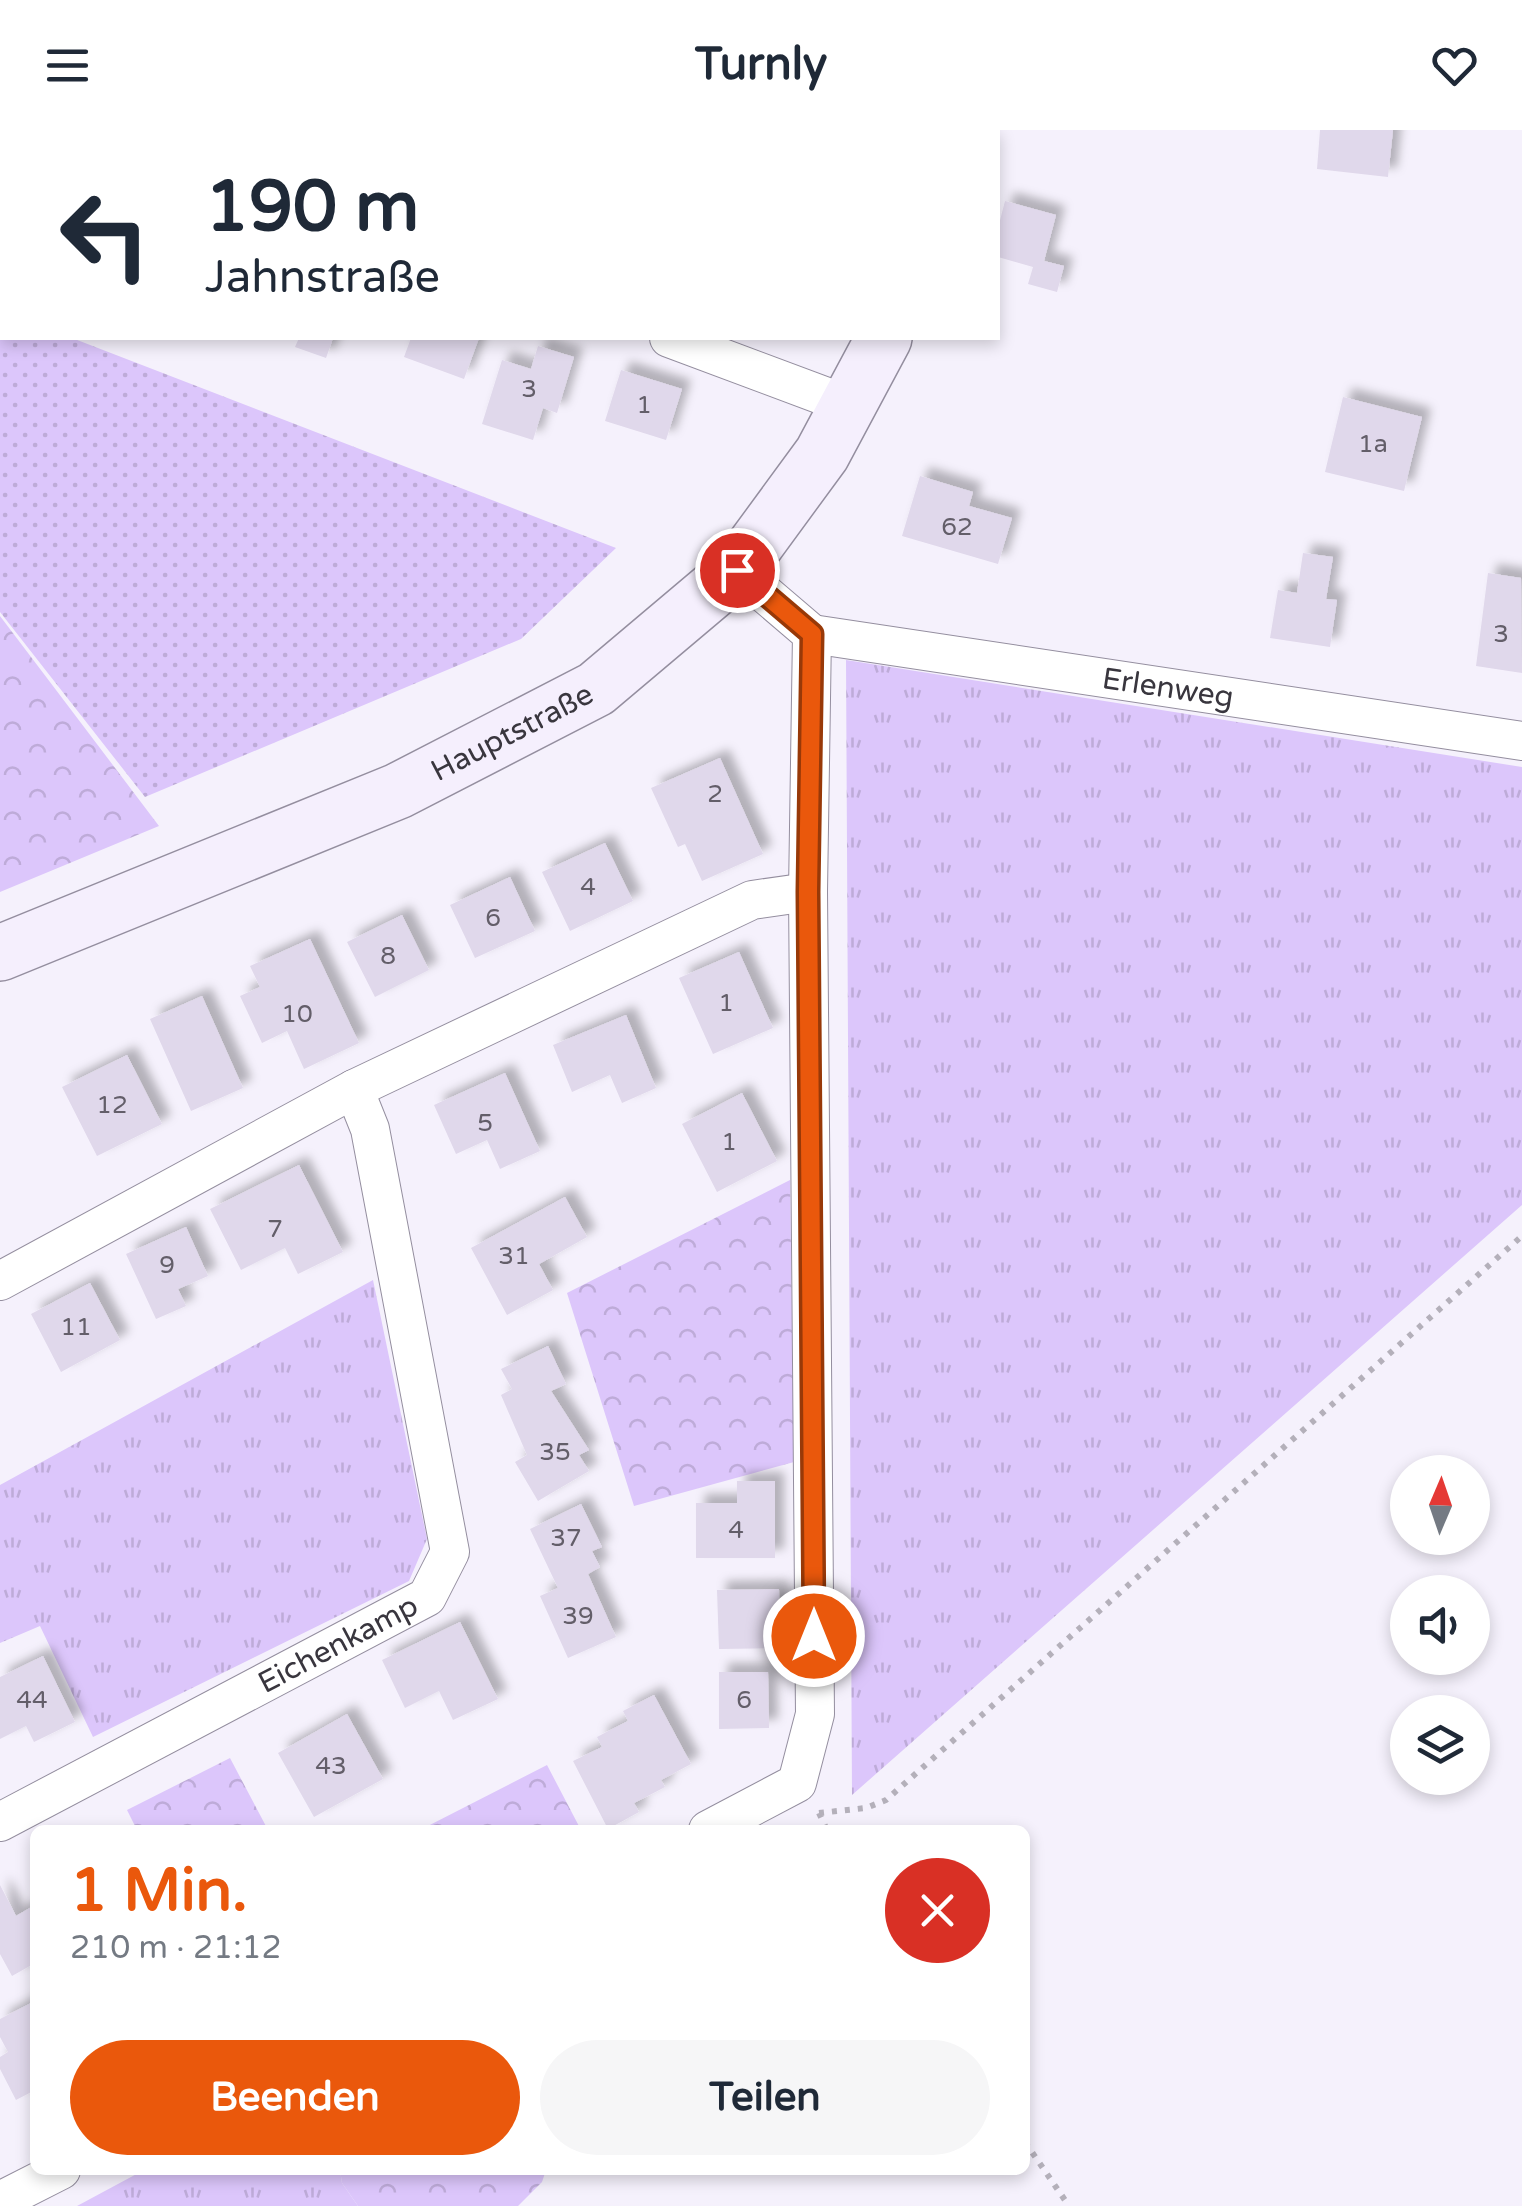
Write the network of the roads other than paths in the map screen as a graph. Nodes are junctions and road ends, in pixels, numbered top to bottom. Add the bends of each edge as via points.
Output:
1 (674, 340) edge
2 (883, 340) edge
3 (851, 406) junction
4 (737, 570) junction
5 (812, 634) junction
6 (1522, 741) edge
7 (808, 892) junction
8 (0, 953) edge
9 (354, 1089) junction
10 (0, 1281) edge
11 (0, 1822) edge
12 (717, 1825) edge
13 (52, 2175) edge
14 (0, 2202) edge

1 - 3 street
2 - 3 street, Hauptstraße
3 - 4 street, Hauptstraße
4 - 5 street
4 - 8 street, Hauptstraße via 596,689 398,791
5 - 6 street, Erlenweg
5 - 7 street
7 - 9 street via 752,900
7 - 12 street via 815,1714 797,1783
9 - 10 street
9 - 11 street, Eichenkamp via 370,1128 450,1552 426,1597
13 - 14 street

